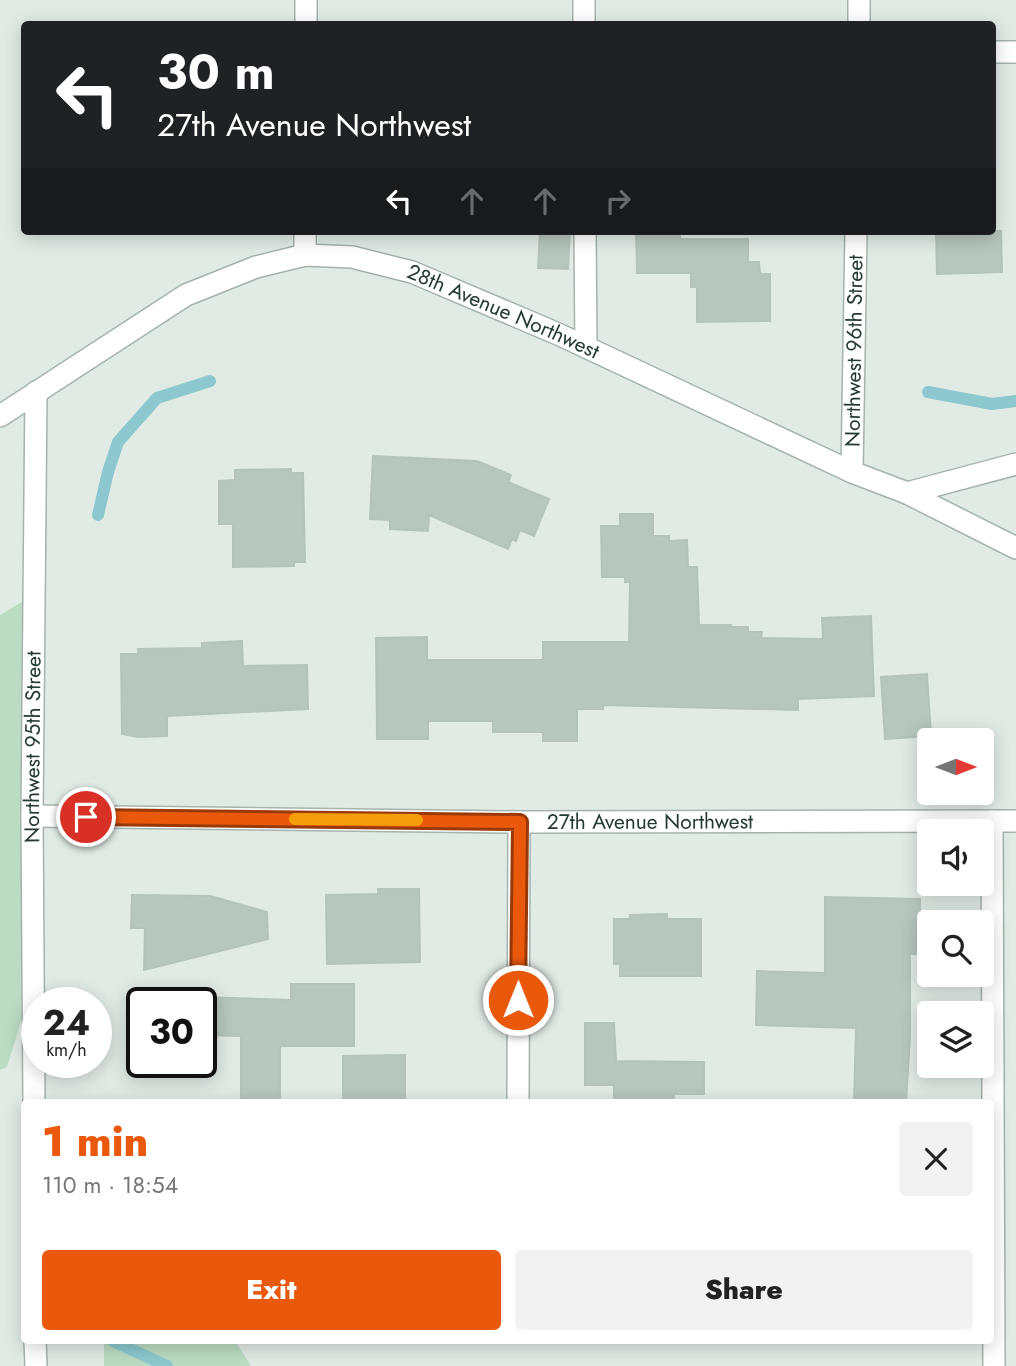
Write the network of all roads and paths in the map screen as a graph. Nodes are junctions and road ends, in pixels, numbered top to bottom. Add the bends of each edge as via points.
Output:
1 (306, 0) edge
2 (584, 0) edge
3 (859, 0) edge
4 (306, 21) edge
5 (584, 21) edge
6 (859, 21) edge
7 (996, 52) edge
8 (1016, 52) edge
9 (305, 235) edge
10 (585, 235) edge
11 (856, 235) edge
12 (305, 255) junction
13 (586, 347) junction
14 (36, 392) junction
15 (0, 416) edge
16 (1016, 464) edge
17 (852, 472) junction
18 (907, 494) junction
19 (1016, 548) edge
20 (32, 816) junction
21 (917, 821) edge
22 (994, 821) edge
23 (1016, 821) edge
24 (520, 822) junction
25 (992, 896) edge
26 (34, 1099) edge
27 (518, 1099) edge
28 (993, 1099) edge
29 (36, 1344) edge
30 (994, 1344) edge
31 (36, 1366) edge
32 (994, 1366) edge

1 - 4 street
2 - 5 street
3 - 6 street
7 - 8 street
9 - 12 street
10 - 13 street
11 - 17 street, Northwest 96th Street
12 - 13 street, 28th Avenue Northwest via 352,257 412,272
12 - 14 street, 28th Avenue Northwest via 256,267 186,295
13 - 17 street, 28th Avenue Northwest
14 - 15 street, 28th Avenue Northwest
14 - 20 street, Northwest 95th Street
16 - 18 street
17 - 18 street, 28th Avenue Northwest
18 - 19 street, 28th Avenue Northwest
20 - 24 street, 27th Avenue Northwest
20 - 26 street, Northwest 95th Street
21 - 24 street, 27th Avenue Northwest
22 - 23 street, 27th Avenue Northwest
24 - 27 street
25 - 28 street
29 - 31 street
30 - 32 street

